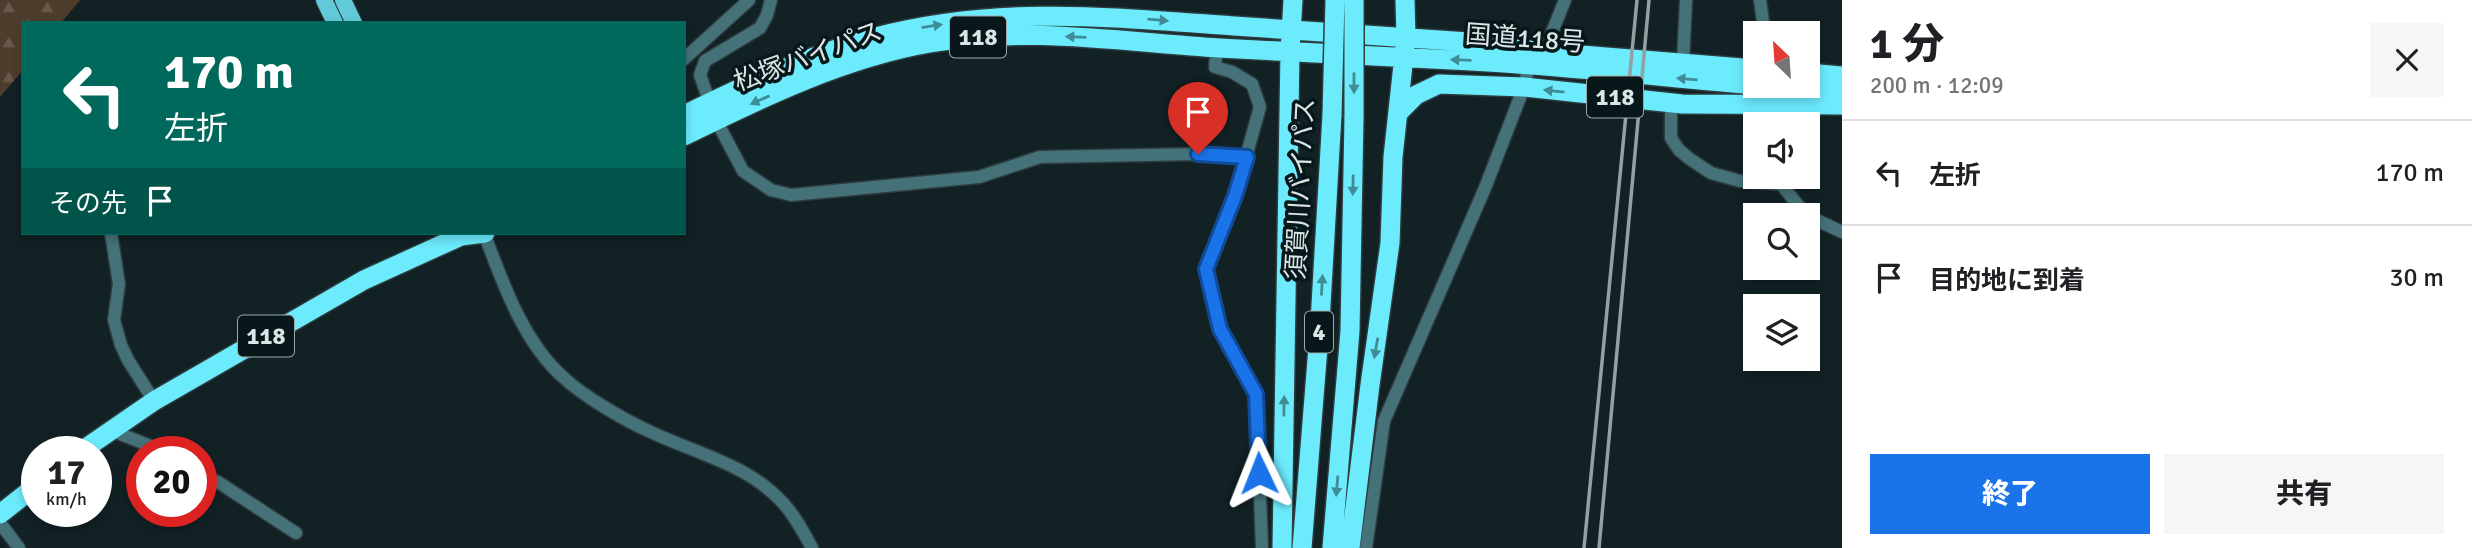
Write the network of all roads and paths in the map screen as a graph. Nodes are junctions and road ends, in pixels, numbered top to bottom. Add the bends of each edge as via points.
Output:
1 (324, 0) edge
2 (343, 0) edge
3 (771, 0) edge
4 (1293, 0) edge
5 (1335, 0) edge
6 (1354, 0) edge
7 (1405, 0) edge
8 (1565, 0) edge
9 (1686, 0) edge
10 (1760, 0) edge
11 (746, 1) edge
12 (334, 21) edge
13 (353, 21) edge
14 (1763, 21) edge
15 (1291, 30) junction
16 (1406, 37) junction
17 (1217, 47) junction
18 (1290, 51) junction
19 (1544, 52) junction
20 (686, 57) edge
21 (1404, 58) junction
22 (1683, 63) junction
23 (1529, 65) junction
24 (1743, 68) edge
25 (1820, 74) edge
26 (1842, 76) edge
27 (1743, 84) edge
28 (1524, 87) junction
29 (1820, 92) edge
30 (1842, 94) edge
31 (1671, 103) junction
32 (1842, 105) edge
33 (713, 111) junction
34 (1398, 113) junction
35 (686, 115) edge
36 (686, 134) edge
37 (1247, 157) junction
38 (1796, 203) edge
39 (1820, 222) edge
40 (1842, 232) edge
41 (111, 235) edge
42 (460, 235) edge
43 (485, 235) edge
44 (153, 401) junction
45 (110, 430) junction
46 (102, 436) edge
47 (126, 436) edge
48 (217, 482) edge
49 (21, 498) edge
50 (0, 514) edge
51 (1362, 516) junction
52 (0, 523) edge
53 (296, 533) dead end
54 (19, 548) edge
55 (812, 548) edge
56 (1262, 548) edge
57 (1282, 548) edge
58 (1302, 548) edge
59 (1332, 548) edge
60 (1350, 548) edge
61 (1366, 548) edge

1 - 12 main road
2 - 13 main road
3 - 33 street via 760,28 705,61 699,75
4 - 15 highway
58 -> 5 highway, 須賀川バイパス / 4, bridge via 1320,322
6 -> 59 highway, 須賀川バイパス / 4, bridge via 1350,331
7 - 16 highway
8 - 19 street
9 - 22 street
10 - 14 street
11 - 20 street
15 - 16 highway, 国道118号 / 118
15 - 18 highway
33 -> 15 highway, 松塚バイパス / 118 via 773,73 829,51 965,21 1105,16
16 - 19 highway, 国道118号 / 118
16 - 21 highway
17 - 18 highway, 松塚バイパス / 118
17 -> 33 highway, 松塚バイパス / 118 via 1051,36 952,40 883,54
17 - 37 street via 1215,67 1252,85 1260,107
18 - 21 highway, 国道118号 / 118
57 -> 18 highway
19 - 22 highway, 国道118号 / 118
23 -> 21 highway, 国道118号 / 118
21 - 34 highway
22 - 24 highway, 国道118号 / 118
27 -> 23 highway, 国道118号 / 118
23 - 28 street
25 - 26 highway
31 -> 28 highway, 118
28 - 34 highway, 118 via 1439,84 1416,95
28 - 51 street via 1384,421
29 - 30 highway
31 - 32 highway, 118
31 - 38 street via 1671,138 1679,150 1711,173 1781,184
33 - 35 highway, 松塚バイパス / 118
33 - 36 highway, 松塚バイパス / 118
33 - 37 street via 744,172 771,190 791,195 979,177 1040,157
34 -> 51 highway via 1390,243 1370,385
37 - 56 street via 1206,269 1220,329 1256,394
39 - 40 street
41 - 44 street via 119,284 114,320 124,352
42 - 44 highway, 118 via 363,280
43 - 55 street via 507,295 534,341 564,378 652,433 727,463 766,487 785,504
44 - 45 highway, 118
45 - 46 highway, 118
45 - 47 street
48 - 53 street
49 - 50 highway
51 - 60 highway
51 - 61 street
52 - 54 street

